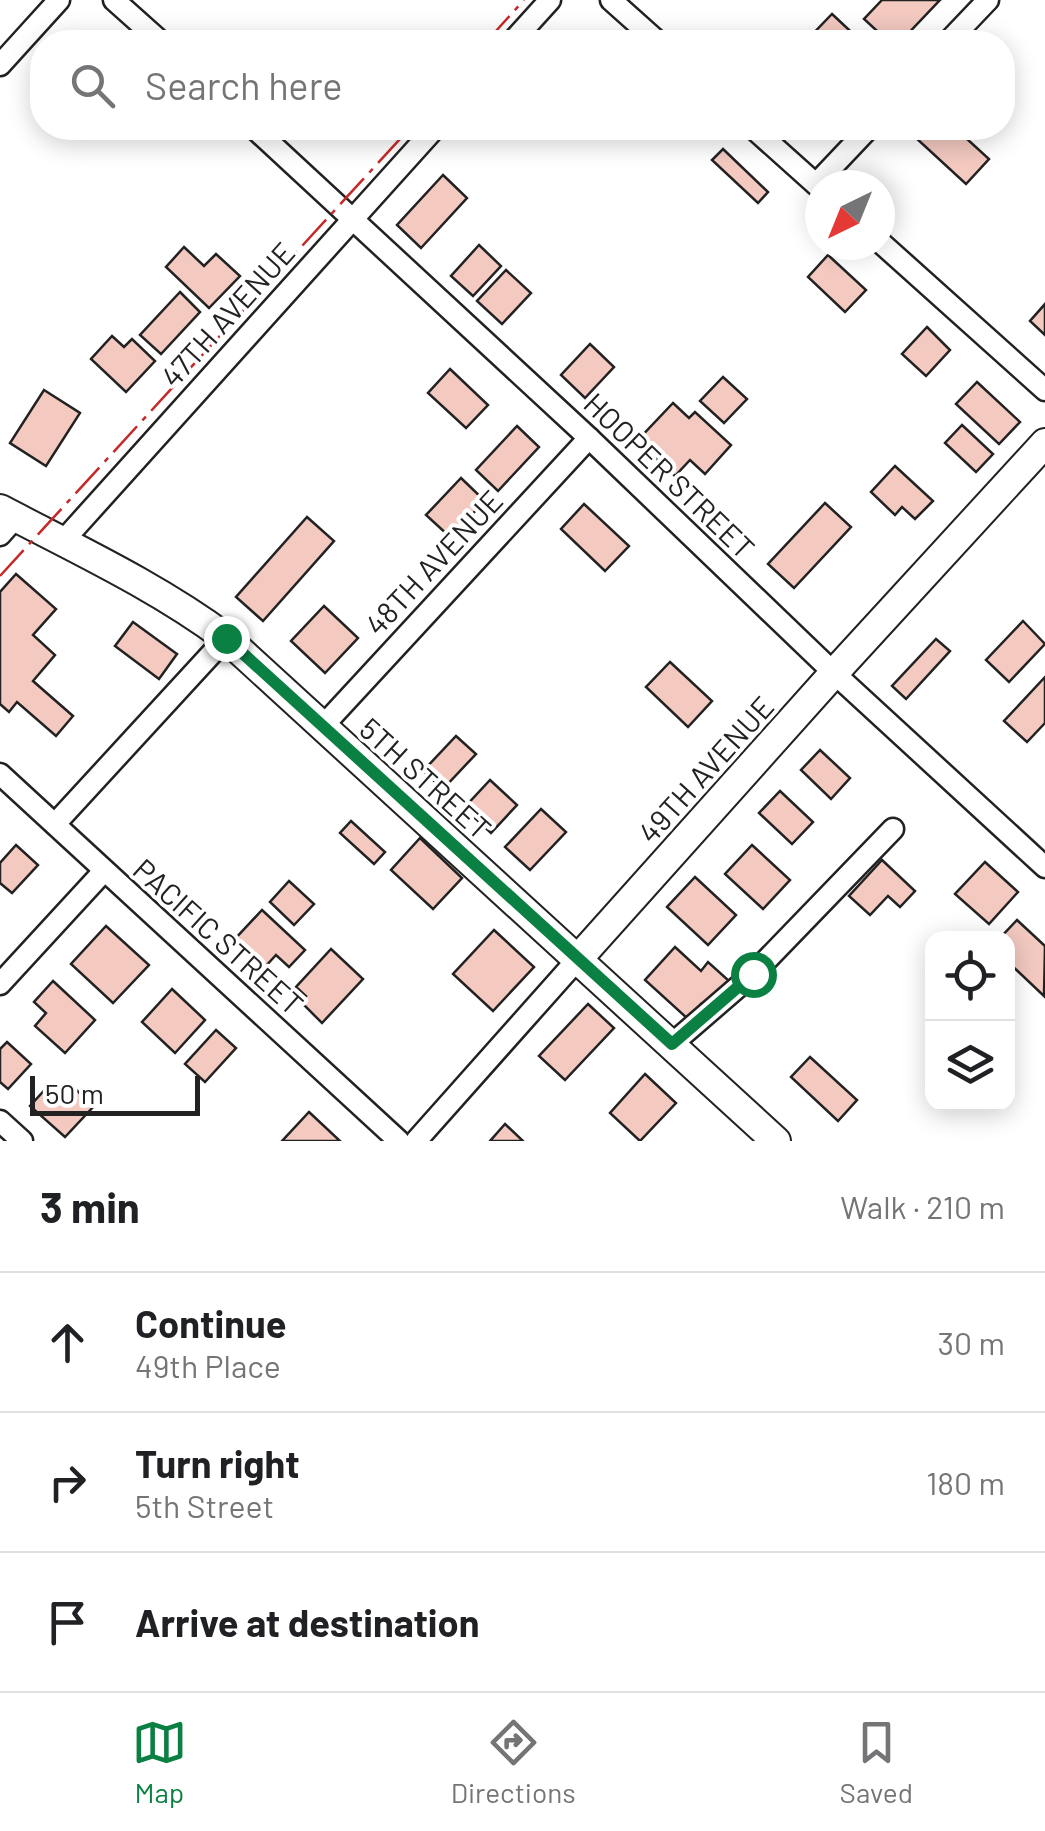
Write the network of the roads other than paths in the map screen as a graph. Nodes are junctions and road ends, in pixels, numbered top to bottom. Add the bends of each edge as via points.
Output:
1 (59, 0) edge
2 (114, 0) edge
3 (550, 0) edge
4 (611, 0) edge
5 (988, 0) edge
6 (32, 30) edge
7 (148, 30) edge
8 (523, 30) edge
9 (645, 30) edge
10 (959, 30) edge
11 (30, 32) edge
12 (0, 65) edge
13 (267, 140) edge
14 (424, 140) edge
15 (766, 140) edge
16 (858, 140) edge
17 (832, 170) edge
18 (805, 174) edge
19 (353, 218) junction
20 (895, 255) edge
21 (1045, 390) edge
22 (589, 438) junction
23 (1045, 443) edge
24 (5, 520) edge
25 (64, 540) junction
26 (226, 638) junction
27 (834, 673) junction
28 (322, 727) junction
29 (0, 774) edge
30 (54, 824) junction
31 (893, 829) dead end
32 (1045, 867) edge
33 (104, 872) junction
34 (577, 960) junction
35 (0, 984) edge
36 (672, 1044) junction
37 (0, 1121) edge
38 (22, 1141) edge
39 (399, 1141) edge
40 (416, 1141) edge
41 (776, 1141) edge

1 - 6 street
2 - 7 street
3 - 8 street
4 - 9 street
5 - 10 street
11 - 12 street
13 - 19 street, HOOPER STREET
14 - 19 street, 47TH AVENUE
15 - 18 street
16 - 17 street
19 - 22 street, HOOPER STREET
19 - 25 street, 47TH AVENUE
20 - 21 street
22 - 27 street, HOOPER STREET
22 - 28 street, 48TH AVENUE
23 - 27 street, 49TH AVENUE
24 - 25 street, 5TH STREET
25 - 26 street, 5TH STREET
26 - 28 street, 5TH STREET
26 - 30 street
27 - 32 street, HOOPER STREET
27 - 34 street, 49TH AVENUE
28 - 34 street, 5TH STREET
29 - 30 street, PACIFIC STREET
30 - 33 street, PACIFIC STREET
31 - 36 street via 753,974
33 - 35 street
33 - 39 street, PACIFIC STREET
34 - 36 street, 5TH STREET
34 - 40 street, 49TH AVENUE
36 - 41 street, 5TH STREET
37 - 38 street

